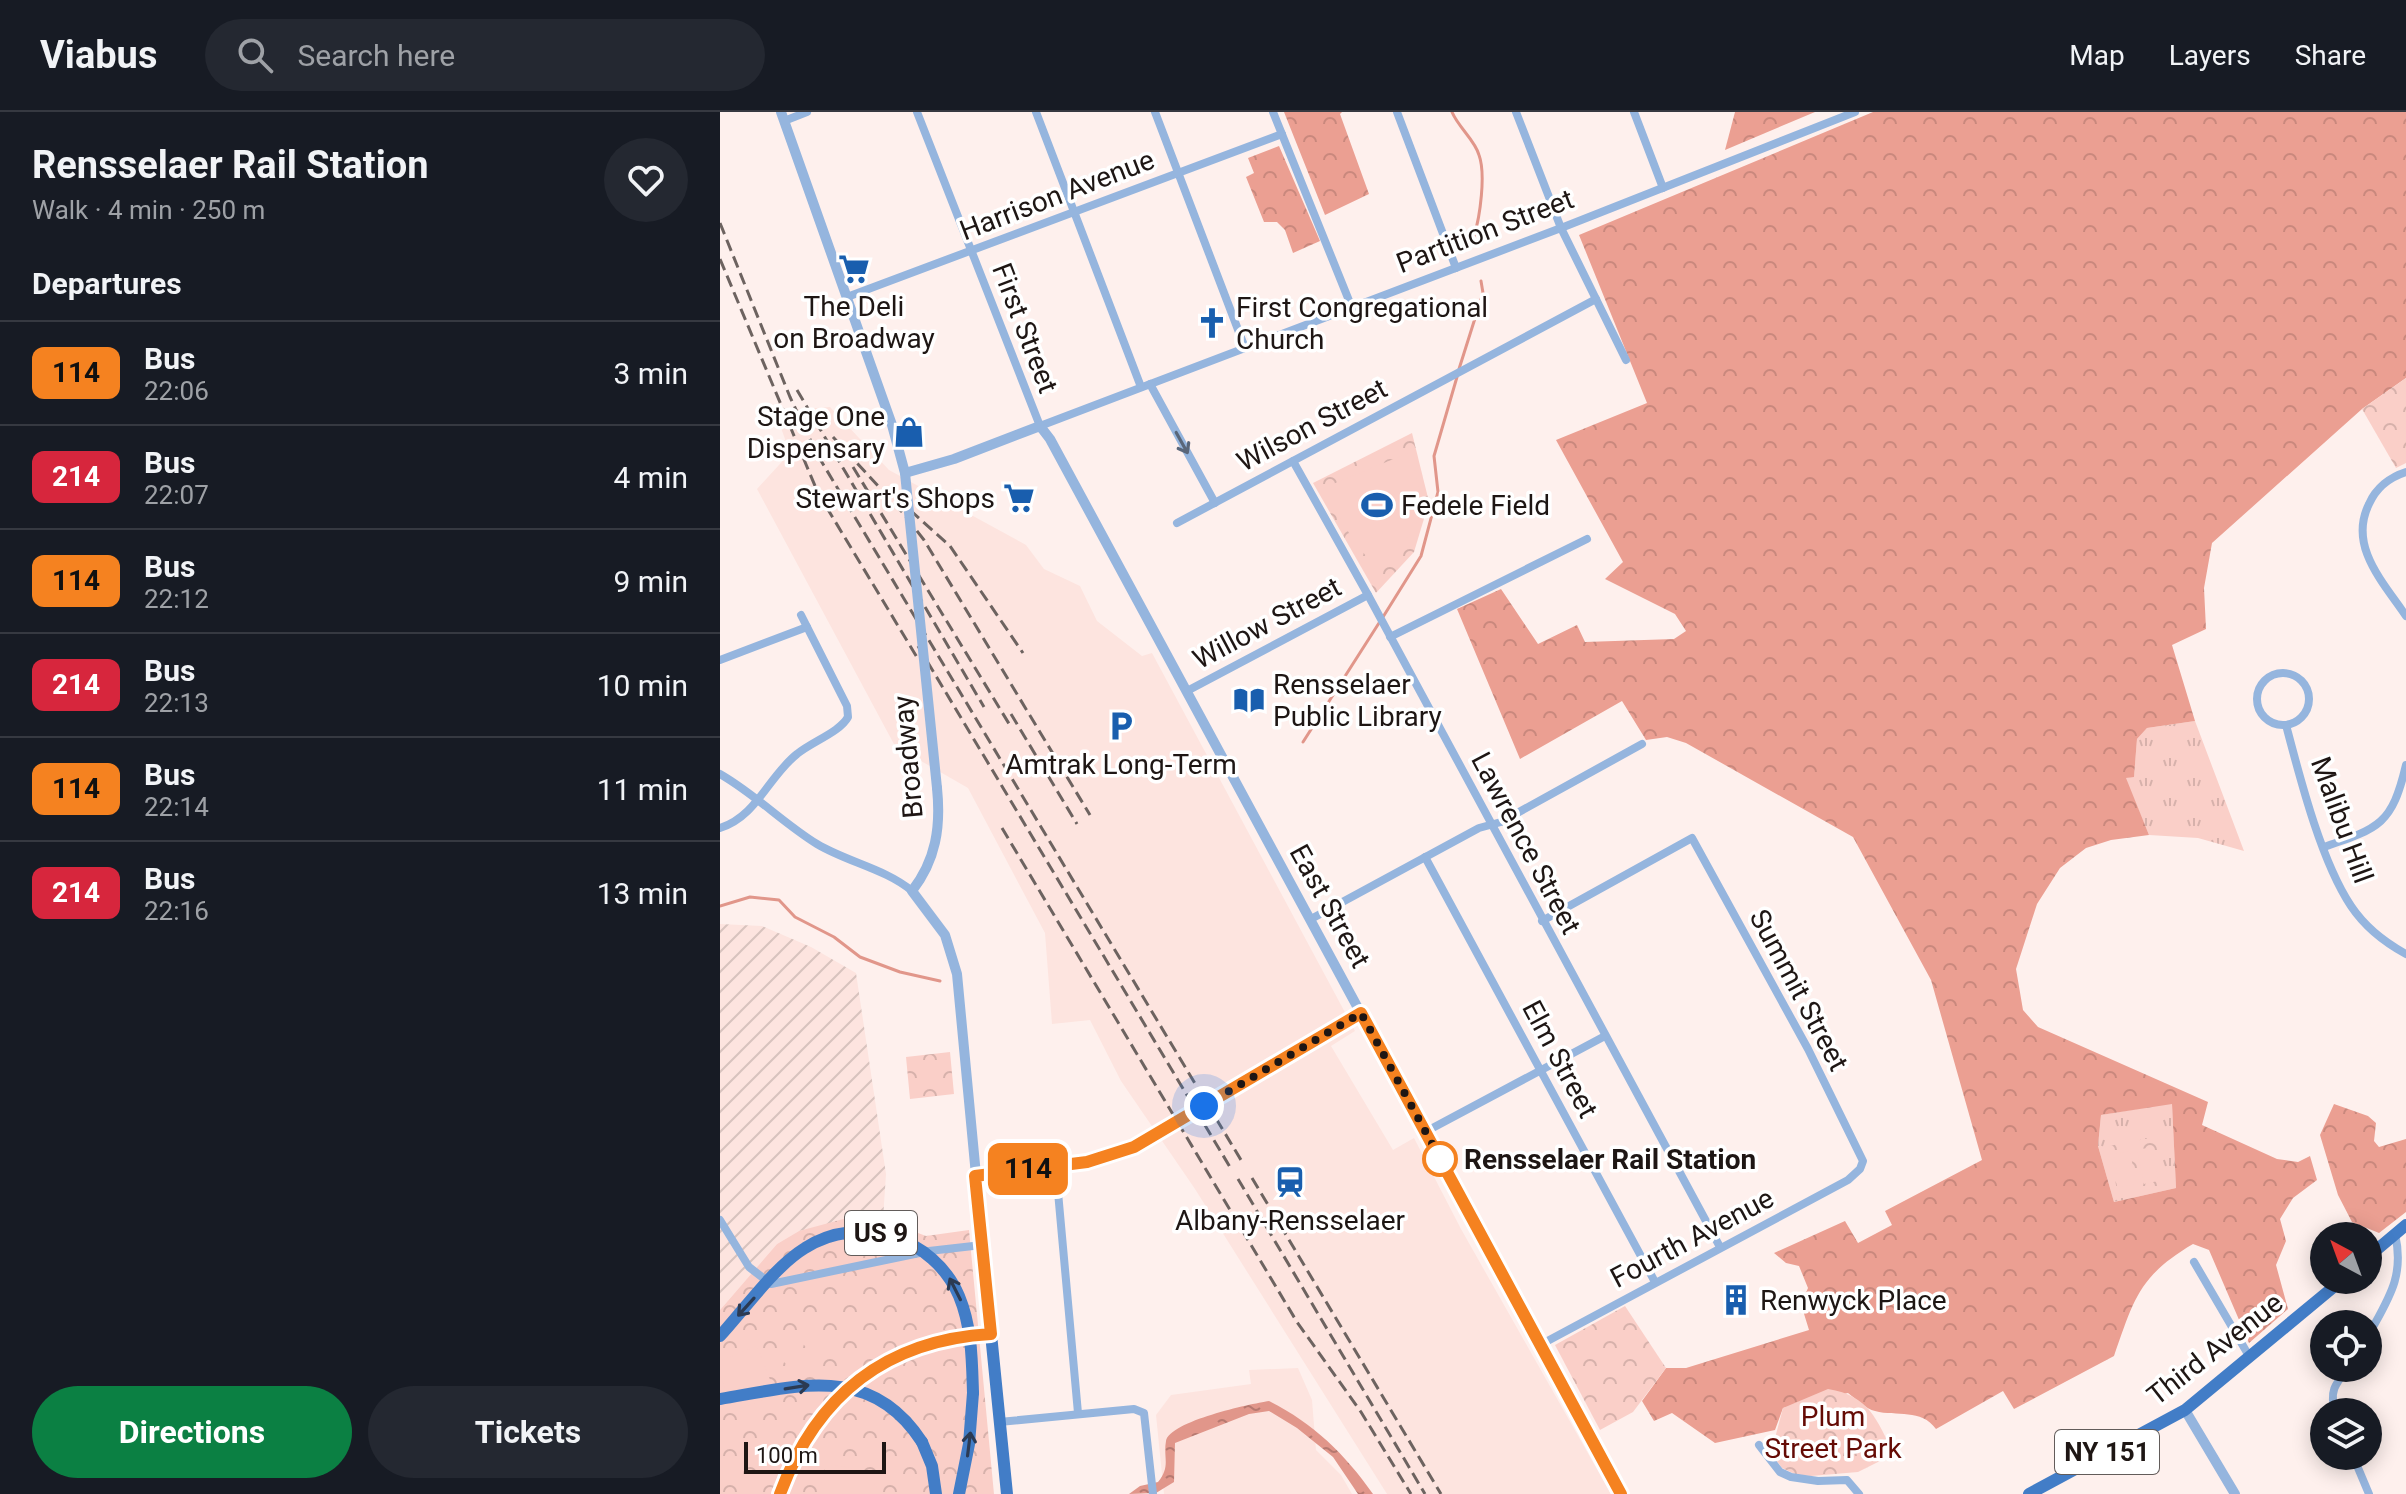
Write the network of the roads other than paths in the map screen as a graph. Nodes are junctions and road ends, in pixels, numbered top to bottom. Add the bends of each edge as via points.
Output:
1 (807, 112) edge
2 (917, 112) edge
3 (1036, 112) edge
4 (1155, 112) edge
5 (1273, 112) edge
6 (1397, 112) edge
7 (1516, 112) edge
8 (1634, 112) edge
9 (1855, 112) edge
10 (783, 116) edge
11 (1282, 134) junction
12 (1178, 173) junction
13 (1663, 188) junction
14 (1074, 212) junction
15 (1561, 228) junction
16 (971, 251) junction
17 (1456, 268) junction
18 (847, 297) junction
19 (1596, 299) junction
20 (1352, 308) junction
21 (1245, 348) junction
22 (1626, 360) dead end
23 (1145, 386) junction
24 (1040, 426) junction
25 (1293, 461) junction
26 (2406, 472) edge
27 (905, 473) junction
28 (1215, 503) junction
29 (1177, 523) dead end
30 (1587, 539) dead end
31 (1368, 595) junction
32 (801, 615) dead end
33 (2406, 616) edge
34 (807, 627) junction
35 (1388, 633) junction
36 (720, 660) edge
37 (1187, 691) junction
38 (2286, 725) junction
39 (1642, 744) dead end
40 (2406, 765) edge
41 (720, 774) edge
42 (758, 799) junction
43 (1492, 825) junction
44 (720, 828) edge
45 (2324, 847) junction
46 (1425, 857) junction
47 (912, 891) junction
48 (1311, 919) junction
49 (1542, 921) junction
50 (2406, 954) edge
51 (1361, 1013) junction
52 (1605, 1036) junction
53 (1541, 1070) junction
54 (1425, 1132) junction
55 (1862, 1166) joint
56 (975, 1176) junction
57 (1058, 1192) dead end
58 (720, 1220) edge
59 (2406, 1225) edge
60 (2395, 1234) junction
61 (982, 1245) junction
62 (2382, 1245) edge
63 (1720, 1247) junction
64 (2194, 1262) dead end
65 (1655, 1282) junction
66 (2325, 1294) edge
67 (2381, 1310) edge
68 (991, 1334) junction
69 (720, 1336) edge
70 (1540, 1345) junction
71 (2249, 1356) junction
72 (720, 1399) edge
73 (2185, 1410) junction
74 (1078, 1413) junction
75 (999, 1422) junction
76 (1759, 1445) dead end
77 (2359, 1470) edge
78 (780, 1494) edge
79 (936, 1494) edge
80 (959, 1494) edge
81 (1007, 1494) edge
82 (1153, 1494) edge
83 (1621, 1494) edge
84 (1859, 1494) edge
85 (2029, 1494) edge
86 (2235, 1494) edge
87 (2369, 1494) edge

1 - 10 street
2 - 16 street, First Street
3 - 14 street
4 - 12 street
5 - 11 street
6 - 17 street
7 - 15 street
8 - 13 street
9 - 13 street, Partition Street
10 - 18 street, Broadway
11 - 12 street, Harrison Avenue
11 - 20 street
12 - 14 street, Harrison Avenue
12 - 21 street
13 - 15 street, Partition Street
14 - 16 street, Harrison Avenue
14 - 23 street
15 - 17 street, Partition Street
15 - 19 street
16 - 18 street, Harrison Avenue
16 - 24 street, First Street
17 - 20 street, Partition Street
18 - 27 street, Broadway
19 - 22 street
19 - 25 street, Wilson Street
20 - 21 street, Partition Street
21 - 23 street, Partition Street
23 - 24 street, Partition Street
23 -> 28 street
24 - 27 street, Partition Street
24 - 37 street, East Street
25 - 28 street, Wilson Street
25 - 31 street, Lawrence Street
26 - 33 street via 2383,484 2370,500 2361,536 2375,572
27 - 47 street, Broadway, bridge via 938,834
28 - 29 street, Wilson Street
30 - 35 street
31 - 35 street, Lawrence Street
31 - 37 street, Willow Street
32 - 34 street
34 - 36 street
34 - 42 street via 848,717 792,757
35 - 43 street, Lawrence Street
37 - 48 street, East Street
38 - 38 street via 2262,715 2256,698 2263,682 2279,673 2301,680 2309,695 2301,718
38 - 45 street, Malibu Hill
39 - 43 street
40 - 45 street via 2399,797 2378,825
41 - 42 street
42 - 44 street via 744,817
42 - 47 street via 816,843
43 - 46 street
43 - 49 street, Lawrence Street
45 - 50 street, Malibu Hill via 2351,906 2382,940
46 - 48 street
46 - 53 street, Elm Street
47 - 56 street via 940,927 954,962
48 - 51 street, East Street
49 - 52 street, Lawrence Street
49 - 55 street, Summit Street via 1692,838 1808,1049
51 - 54 street, East Street
51 - 56 street, bridge via 1134,1147 1098,1160
52 - 53 street
52 - 63 street, Lawrence Street
53 - 54 street
53 - 65 street, Elm Street
54 - 70 street, East Street
55 - 63 street, Fourth Avenue via 1848,1180
56 - 61 street
57 - 74 street
58 - 61 street via 749,1267 771,1284
59 - 60 main road
60 - 62 main road
60 - 67 street via 2400,1255 2396,1281
61 - 68 street
63 - 65 street, Fourth Avenue
64 - 71 street
65 - 70 street, Fourth Avenue
66 - 71 main road, Third Avenue / NY 151
68 - 75 main road
68 - 78 main road via 927,1343 866,1375 811,1431
80 -> 69 main road, US 9, bridge via 972,1401 967,1325 954,1285 919,1248 871,1232 822,1239 787,1262
70 - 83 street, East Street
71 - 73 main road, Third Avenue / NY 151
72 -> 79 main road, bridge via 816,1384 866,1393 895,1410 917,1435 929,1458
73 - 85 main road, Third Avenue / NY 151
73 - 86 street
74 - 75 street
74 - 82 street via 1144,1413
75 - 81 main road
76 - 84 street via 1780,1472 1805,1480 1847,1480
77 - 87 street

